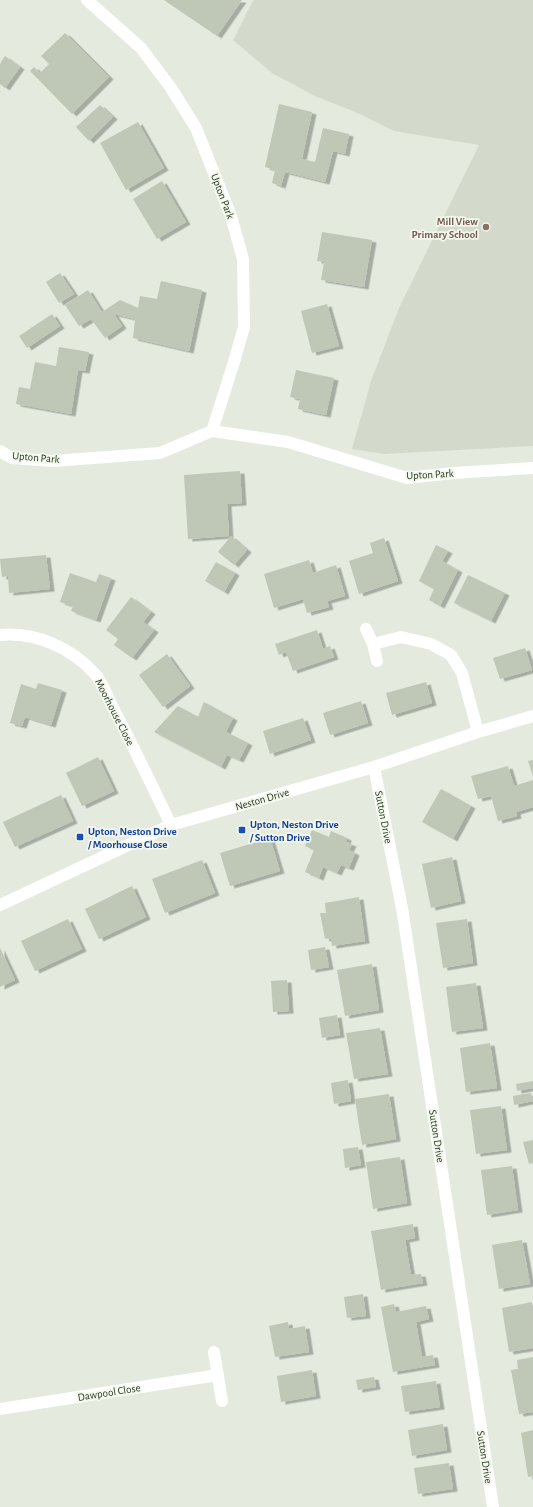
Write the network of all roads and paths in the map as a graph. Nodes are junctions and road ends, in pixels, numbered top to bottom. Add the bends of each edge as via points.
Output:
1 (87, 0) edge
2 (212, 431) junction
3 (0, 451) edge
4 (533, 468) edge
5 (366, 629) dead end
6 (0, 635) edge
7 (373, 644) junction
8 (377, 661) dead end
9 (533, 716) edge
10 (478, 732) junction
11 (374, 767) junction
12 (171, 825) junction
13 (0, 905) edge
14 (214, 1352) dead end
15 (218, 1375) junction
16 (222, 1401) dead end
17 (0, 1409) edge
18 (493, 1507) edge

1 - 2 street, Upton Park via 141,48 171,88 196,128 230,216 242,259 244,327
2 - 3 street, Upton Park via 160,453 53,461 12,458
2 - 4 street, Upton Park via 288,442 407,478
5 - 7 street
6 - 12 street, Moorhouse Close via 13,634 47,641 72,653 96,675
7 - 8 street
7 - 10 street via 401,637 431,644 451,655 462,673
9 - 10 street, Neston Drive
10 - 11 street, Neston Drive
11 - 12 street, Neston Drive
11 - 18 street, Sutton Drive via 402,908
12 - 13 street, Neston Drive
14 - 15 street
15 - 16 street
15 - 17 street, Dawpool Close

